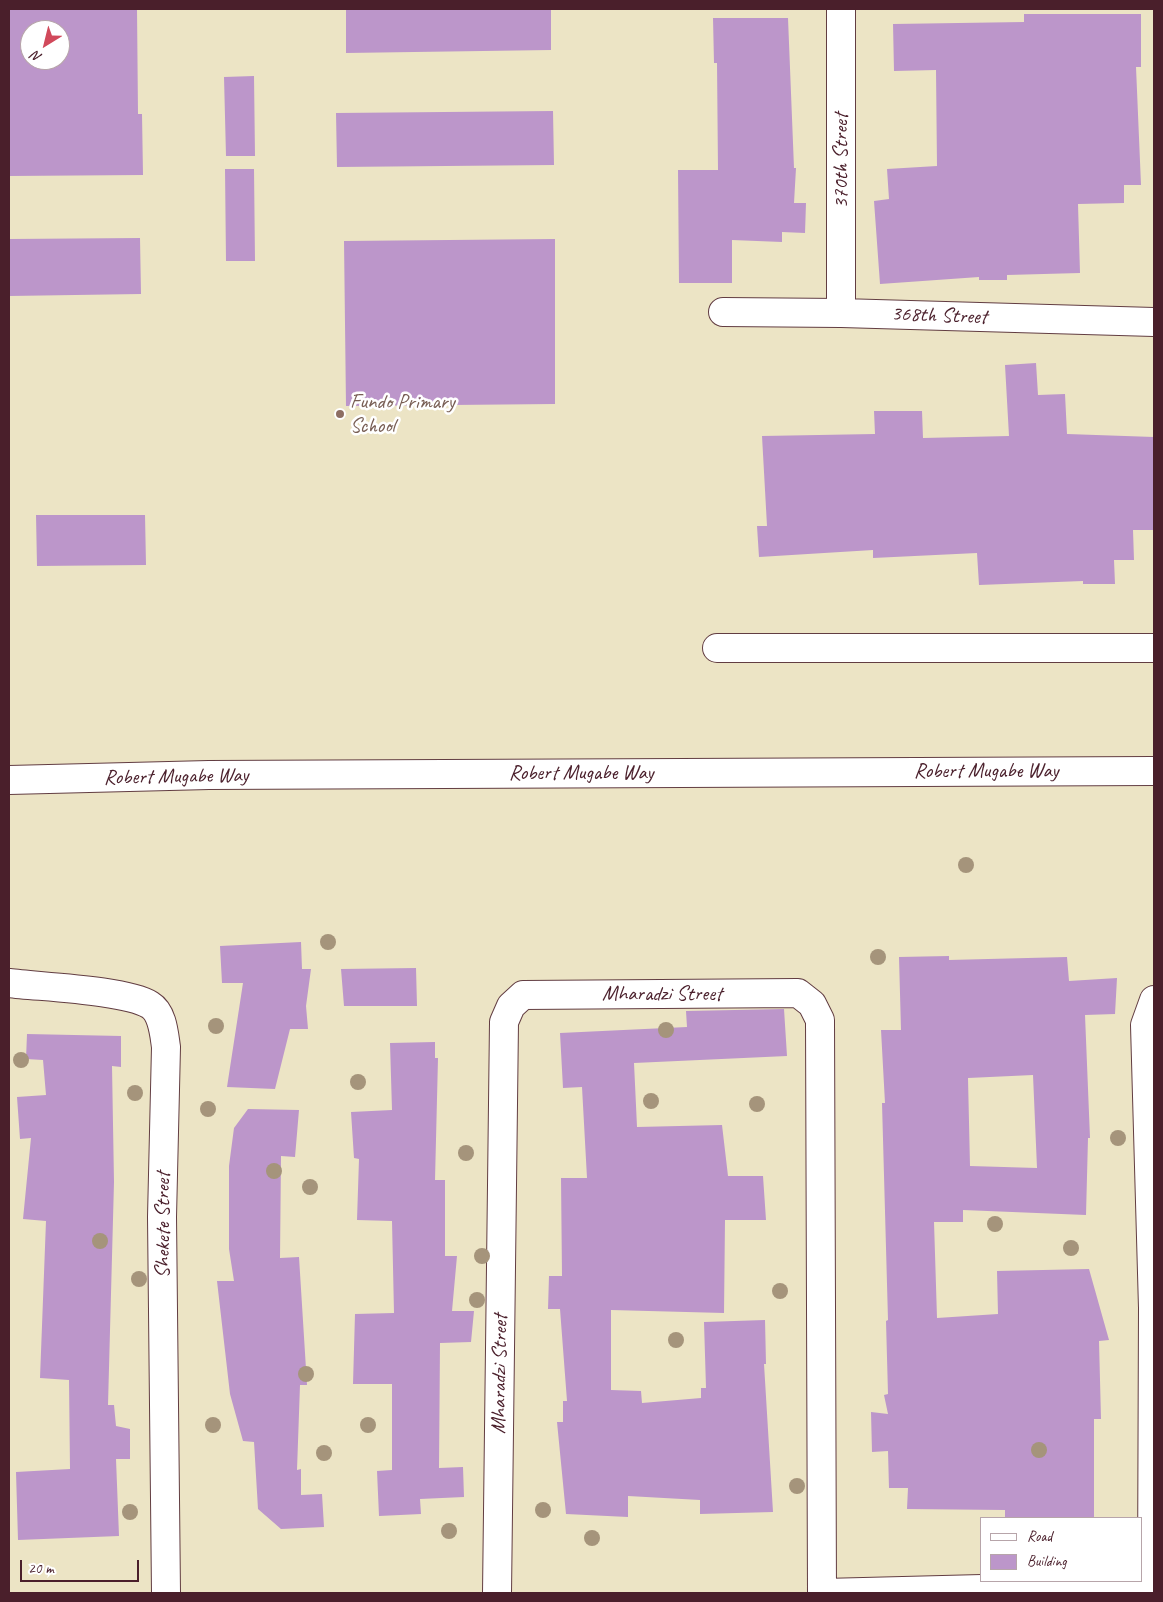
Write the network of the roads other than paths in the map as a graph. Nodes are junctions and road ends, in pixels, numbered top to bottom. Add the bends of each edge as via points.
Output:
1 (841, 9) edge
2 (723, 312) dead end
3 (841, 313) junction
4 (1154, 322) edge
5 (717, 648) dead end
6 (1154, 648) edge
7 (1154, 771) edge
8 (9, 780) edge
9 (9, 983) edge
10 (1154, 1000) edge
11 (1153, 1581) edge
12 (1143, 1582) edge
13 (1062, 1590) edge
14 (166, 1593) edge
15 (498, 1593) edge
16 (823, 1593) edge

1 - 3 street, 370th Street
2 - 3 street, 368th Street
3 - 4 street, 368th Street
5 - 6 street
7 - 8 street, Robert Mugabe Way via 218,775
9 - 14 street, Shekete Street via 127,997 151,1006 163,1024 166,1047 162,1216
10 - 11 street via 1145,1025 1153,1308
12 - 13 street
13 - 16 street
15 - 16 street, Mharadzi Street via 504,1022 511,1006 523,995 798,993 812,1004 820,1020

